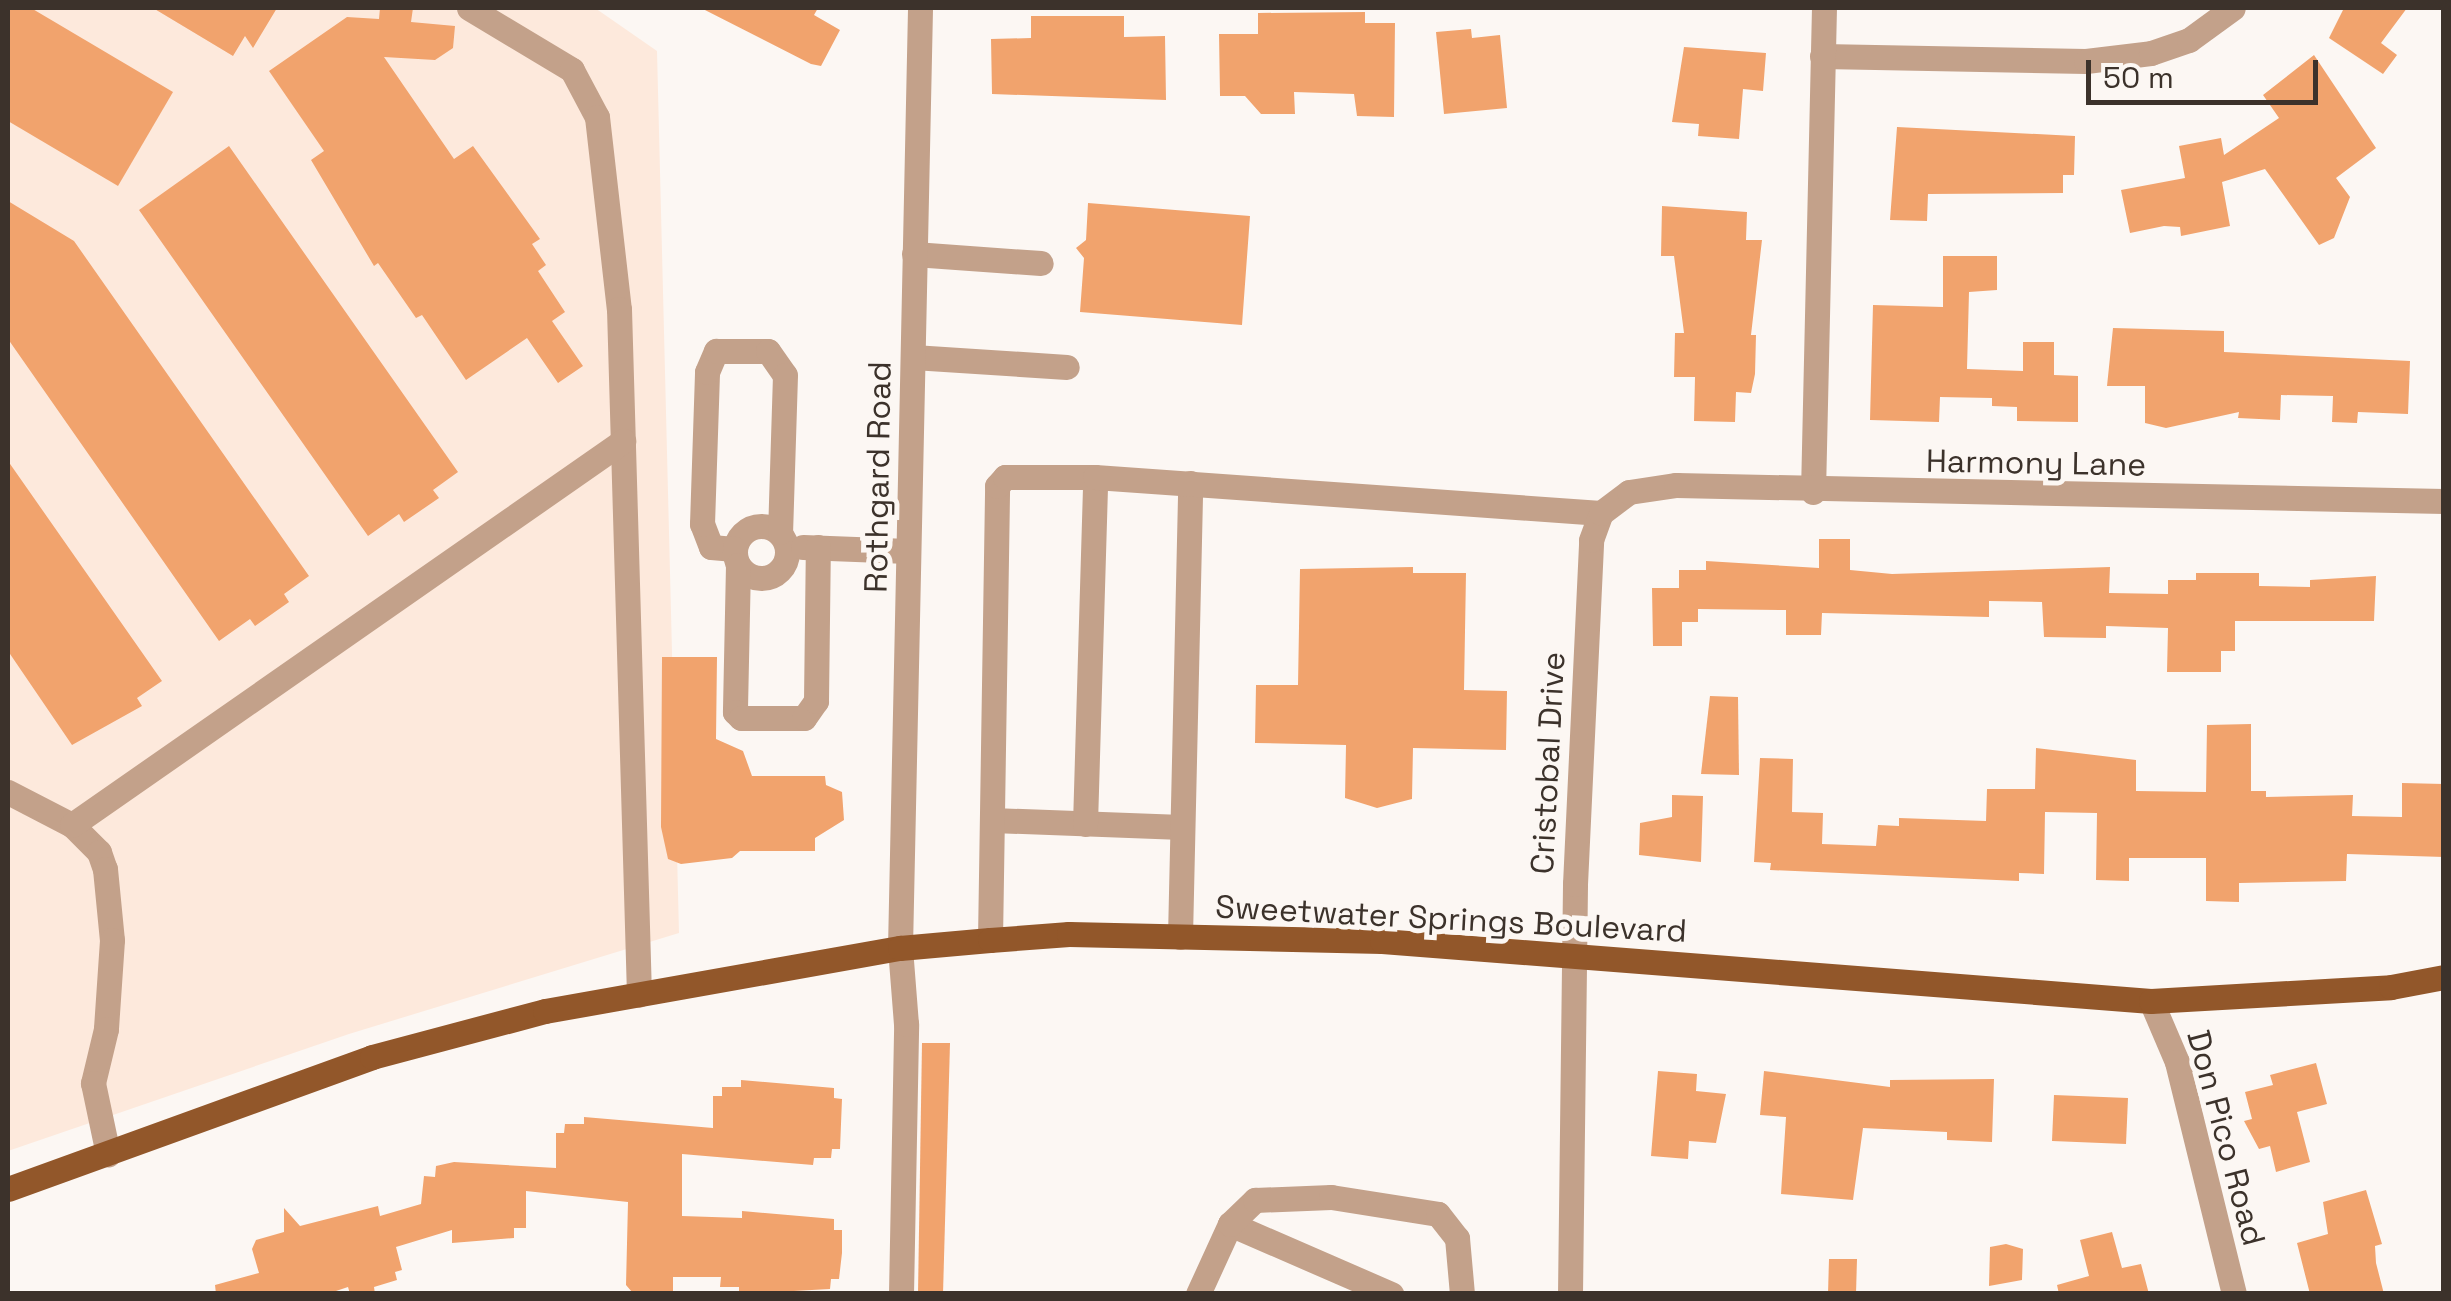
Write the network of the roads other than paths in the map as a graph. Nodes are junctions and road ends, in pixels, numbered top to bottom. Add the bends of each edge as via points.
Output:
1 (469, 8) edge
2 (920, 8) edge
3 (1824, 8) edge
4 (2233, 8) edge
5 (1822, 56) junction
6 (914, 254) junction
7 (1041, 263) dead end
8 (913, 357) junction
9 (1067, 367) dead end
10 (623, 441) junction
11 (1094, 477) junction
12 (1190, 483) junction
13 (1813, 492) junction
14 (2444, 501) edge
15 (1601, 513) junction
16 (784, 539) junction
17 (818, 547) junction
18 (908, 551) junction
19 (736, 557) junction
20 (8, 792) edge
21 (992, 820) junction
22 (1085, 824) junction
23 (72, 826) junction
24 (1182, 827) junction
25 (1180, 936) junction
26 (990, 940) junction
27 (900, 948) junction
28 (1575, 958) junction
29 (2444, 977) edge
30 (639, 994) junction
31 (2151, 1001) junction
32 (108, 1154) junction
33 (8, 1189) edge
34 (1230, 1224) junction
35 (901, 1294) edge
36 (1198, 1294) edge
37 (1391, 1294) edge
38 (1462, 1294) edge
39 (1570, 1294) edge
40 (2234, 1294) edge

1 - 10 street via 572,70 597,117 619,309
2 - 6 street, Rothgard Road
3 - 5 street
4 - 5 street via 2188,40 2119,57
5 - 13 street
6 - 7 street
6 - 8 street, Rothgard Road
8 - 9 street
8 - 18 street, Rothgard Road
10 - 23 street
10 - 30 street
11 - 12 street
11 - 21 street via 1019,473 996,486
11 - 22 street
12 - 15 street
12 - 24 street
13 - 14 street, Harmony Lane
13 - 15 street, Harmony Lane via 1676,485 1629,492
15 - 28 street, Cristobal Drive via 1591,540
16 - 17 street
16 - 19 street via 752,526
16 - 19 street via 778,574 748,576
16 - 19 street via 785,375 768,351 716,351 707,372 702,524 711,547
17 - 18 street
17 - 19 street via 816,701 804,718 741,718 735,712
18 - 27 street, Rothgard Road
20 - 23 street
21 - 22 street
21 - 26 street
22 - 24 street
23 - 32 street via 98,852 105,870 111,958 106,1029 93,1083
24 - 25 street
25 - 26 main road, Sweetwater Springs Boulevard
25 - 28 main road, Sweetwater Springs Boulevard via 1382,941
26 - 27 main road, Sweetwater Springs Boulevard
27 - 30 main road, Sweetwater Springs Boulevard
27 - 35 street, Rothgard Road via 906,1024
28 - 31 main road, Sweetwater Springs Boulevard
28 - 39 street, Cristobal Drive
29 - 31 main road, Sweetwater Springs Boulevard via 2391,987
30 - 32 main road, Sweetwater Springs Boulevard via 545,1011 372,1057
31 - 40 street, Don Pico Road via 2177,1062
32 - 33 main road, Sweetwater Springs Boulevard
34 - 36 street
34 - 37 street
34 - 38 street via 1255,1200 1331,1197 1438,1214 1457,1238

